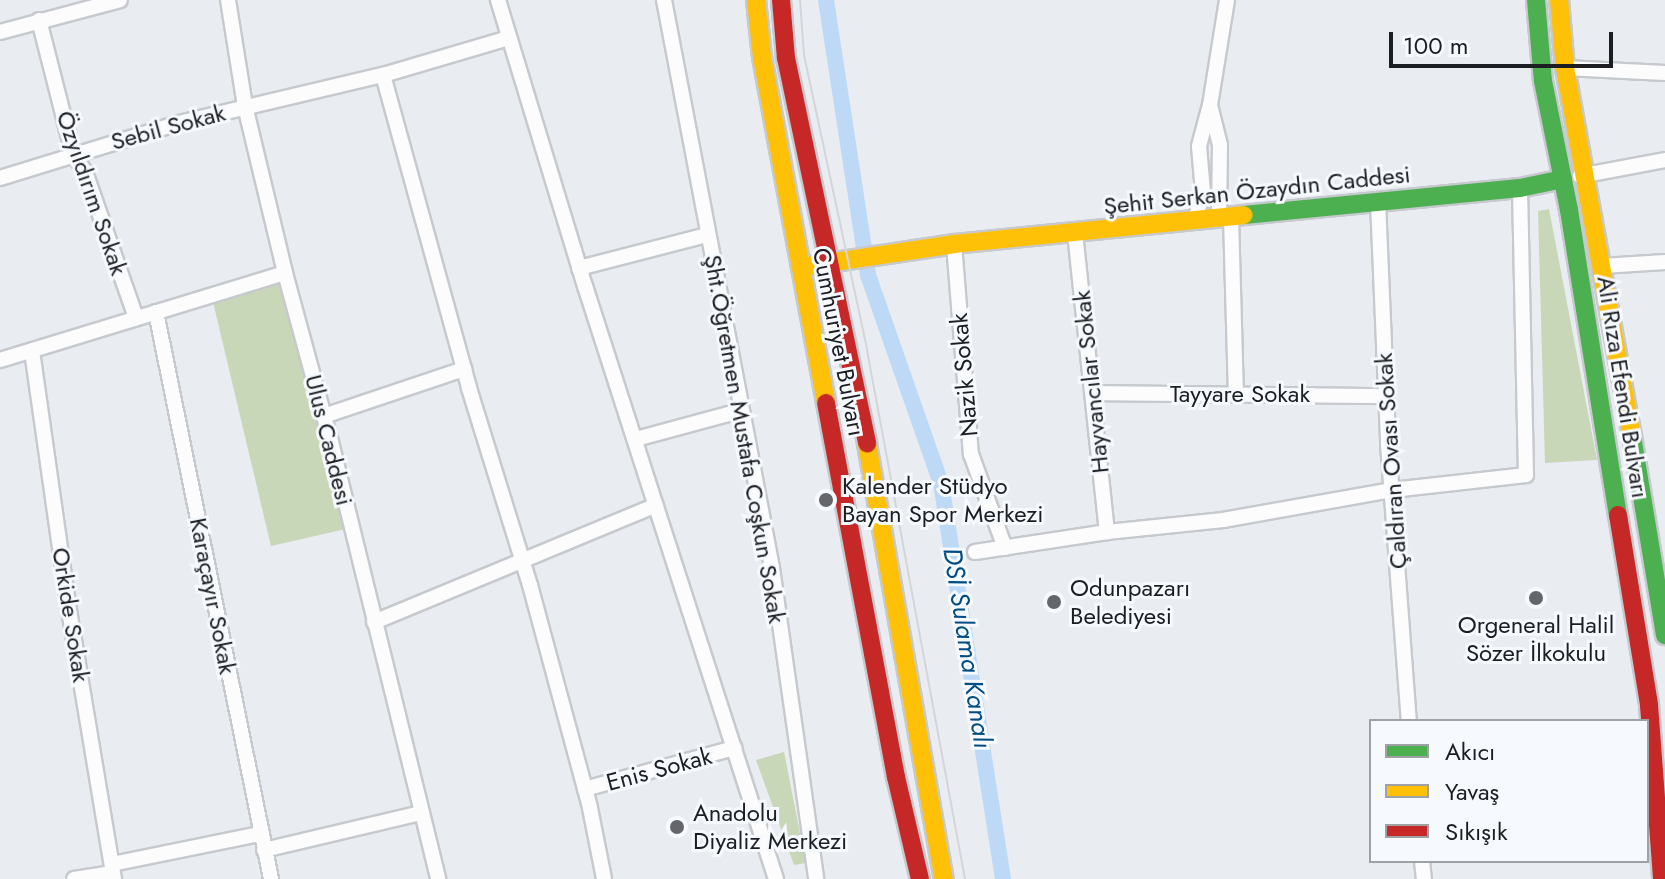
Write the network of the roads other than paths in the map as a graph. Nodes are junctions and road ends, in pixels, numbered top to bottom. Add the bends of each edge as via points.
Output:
1 (120, 0) edge
2 (228, 0) edge
3 (498, 0) edge
4 (664, 0) edge
5 (756, 0) edge
6 (781, 0) edge
7 (1227, 0) edge
8 (1536, 0) edge
9 (1559, 0) edge
10 (39, 20) junction
11 (0, 32) edge
12 (509, 38) junction
13 (1565, 68) junction
14 (1665, 73) edge
15 (383, 75) junction
16 (1210, 105) junction
17 (245, 106) junction
18 (73, 153) junction
19 (1665, 160) edge
20 (1584, 175) junction
21 (0, 178) edge
22 (1563, 179) junction
23 (1520, 188) junction
24 (1378, 201) junction
25 (1225, 218) junction
26 (1195, 221) junction
27 (1075, 233) junction
28 (707, 235) junction
29 (954, 244) junction
30 (1665, 262) edge
31 (827, 263) junction
32 (1602, 266) junction
33 (801, 267) junction
34 (579, 268) junction
35 (285, 273) junction
36 (156, 312) junction
37 (136, 318) junction
38 (32, 351) junction
39 (0, 360) edge
40 (464, 369) junction
41 (1093, 393) junction
42 (1236, 394) junction
43 (1386, 396) junction
44 (740, 411) junction
45 (324, 416) junction
46 (636, 439) junction
47 (1392, 490) junction
48 (656, 505) junction
49 (1107, 532) junction
50 (1005, 548) junction
51 (975, 552) dead end
52 (522, 561) junction
53 (374, 622) junction
54 (1665, 635) edge
55 (1409, 719) edge
56 (734, 748) junction
57 (585, 789) junction
58 (420, 813) junction
59 (260, 834) junction
60 (264, 850) junction
61 (113, 872) edge
62 (74, 879) edge
63 (271, 879) edge
64 (438, 879) edge
65 (604, 879) edge
66 (776, 879) edge
67 (816, 879) edge
68 (920, 879) edge
69 (944, 879) edge
70 (1662, 879) edge

1 - 10 street
2 - 17 street, Ulus Caddesi
3 - 12 street
4 - 28 street, Şht.Öğretmen Mustafa Coşkun Sokak
5 - 33 main road, Cumhuriyet Bulvarı
6 - 31 main road, Cumhuriyet Bulvarı via 786,58
7 - 16 street
8 - 22 main road, Ali Rıza Efendi Bulvarı via 1543,81
9 - 13 main road, Ali Rıza Efendi Bulvarı
10 - 11 street
10 - 18 street, Özyıldırım Sokak
12 - 15 street, Sebil Sokak
12 - 34 street
13 - 14 street
13 - 20 main road, Ali Rıza Efendi Bulvarı
15 - 17 street, Sebil Sokak
15 - 40 street
16 - 25 street via 1220,145
16 - 26 street via 1199,146 1203,192
17 - 18 street, Sebil Sokak
17 - 35 street, Ulus Caddesi
18 - 21 street, Sebil Sokak
18 - 37 street, Özyıldırım Sokak via 85,172
19 - 20 street
20 - 22 street
20 - 32 main road, Ali Rıza Efendi Bulvarı
22 - 23 main road, Şehit Serkan Özaydın Caddesi
22 - 70 main road, Ali Rıza Efendi Bulvarı via 1649,705
23 - 24 main road, Şehit Serkan Özaydın Caddesi
23 - 47 street via 1526,475
24 - 25 main road, Şehit Serkan Özaydın Caddesi
24 - 43 street, Çaldıran Ovası Sokak
25 - 26 main road, Şehit Serkan Özaydın Caddesi
25 - 42 street
26 - 27 main road, Şehit Serkan Özaydın Caddesi
27 - 29 main road, Şehit Serkan Özaydın Caddesi
27 - 41 street, Hayvancılar Sokak
28 - 34 street
28 - 44 street, Şht.Öğretmen Mustafa Coşkun Sokak
29 - 31 main road, Şehit Serkan Özaydın Caddesi
29 - 50 street, Nazik Sokak via 971,454
30 - 32 street
31 - 33 main road, Şehit Serkan Özaydın Caddesi
31 - 69 main road, Cumhuriyet Bulvarı via 870,457
32 - 54 main road, Ali Rıza Efendi Bulvarı
33 - 68 main road, Cumhuriyet Bulvarı via 896,777
34 - 46 street
35 - 36 street
35 - 45 street, Ulus Caddesi
36 - 37 street
36 - 59 street, Karaçayır Sokak
37 - 38 street
38 - 39 street
38 - 61 street, Orkide Sokak
40 - 45 street
40 - 52 street
41 - 42 street, Tayyare Sokak
41 - 49 street, Hayvancılar Sokak
42 - 43 street, Tayyare Sokak
43 - 47 street, Çaldıran Ovası Sokak
44 - 46 street
44 - 67 street, Şht.Öğretmen Mustafa Coşkun Sokak via 772,568
45 - 53 street, Ulus Caddesi
46 - 48 street
47 - 49 street via 1223,520
47 - 55 street, Çaldıran Ovası Sokak
48 - 52 street
48 - 56 street
49 - 50 street
50 - 51 street
52 - 53 street
52 - 57 street
53 - 58 street, Ulus Caddesi
56 - 57 street, Enis Sokak
56 - 66 street
57 - 65 street
58 - 60 street
58 - 64 street, Ulus Caddesi
59 - 60 street, Karaçayır Sokak
59 - 61 street
60 - 63 street, Karaçayır Sokak
61 - 62 street

